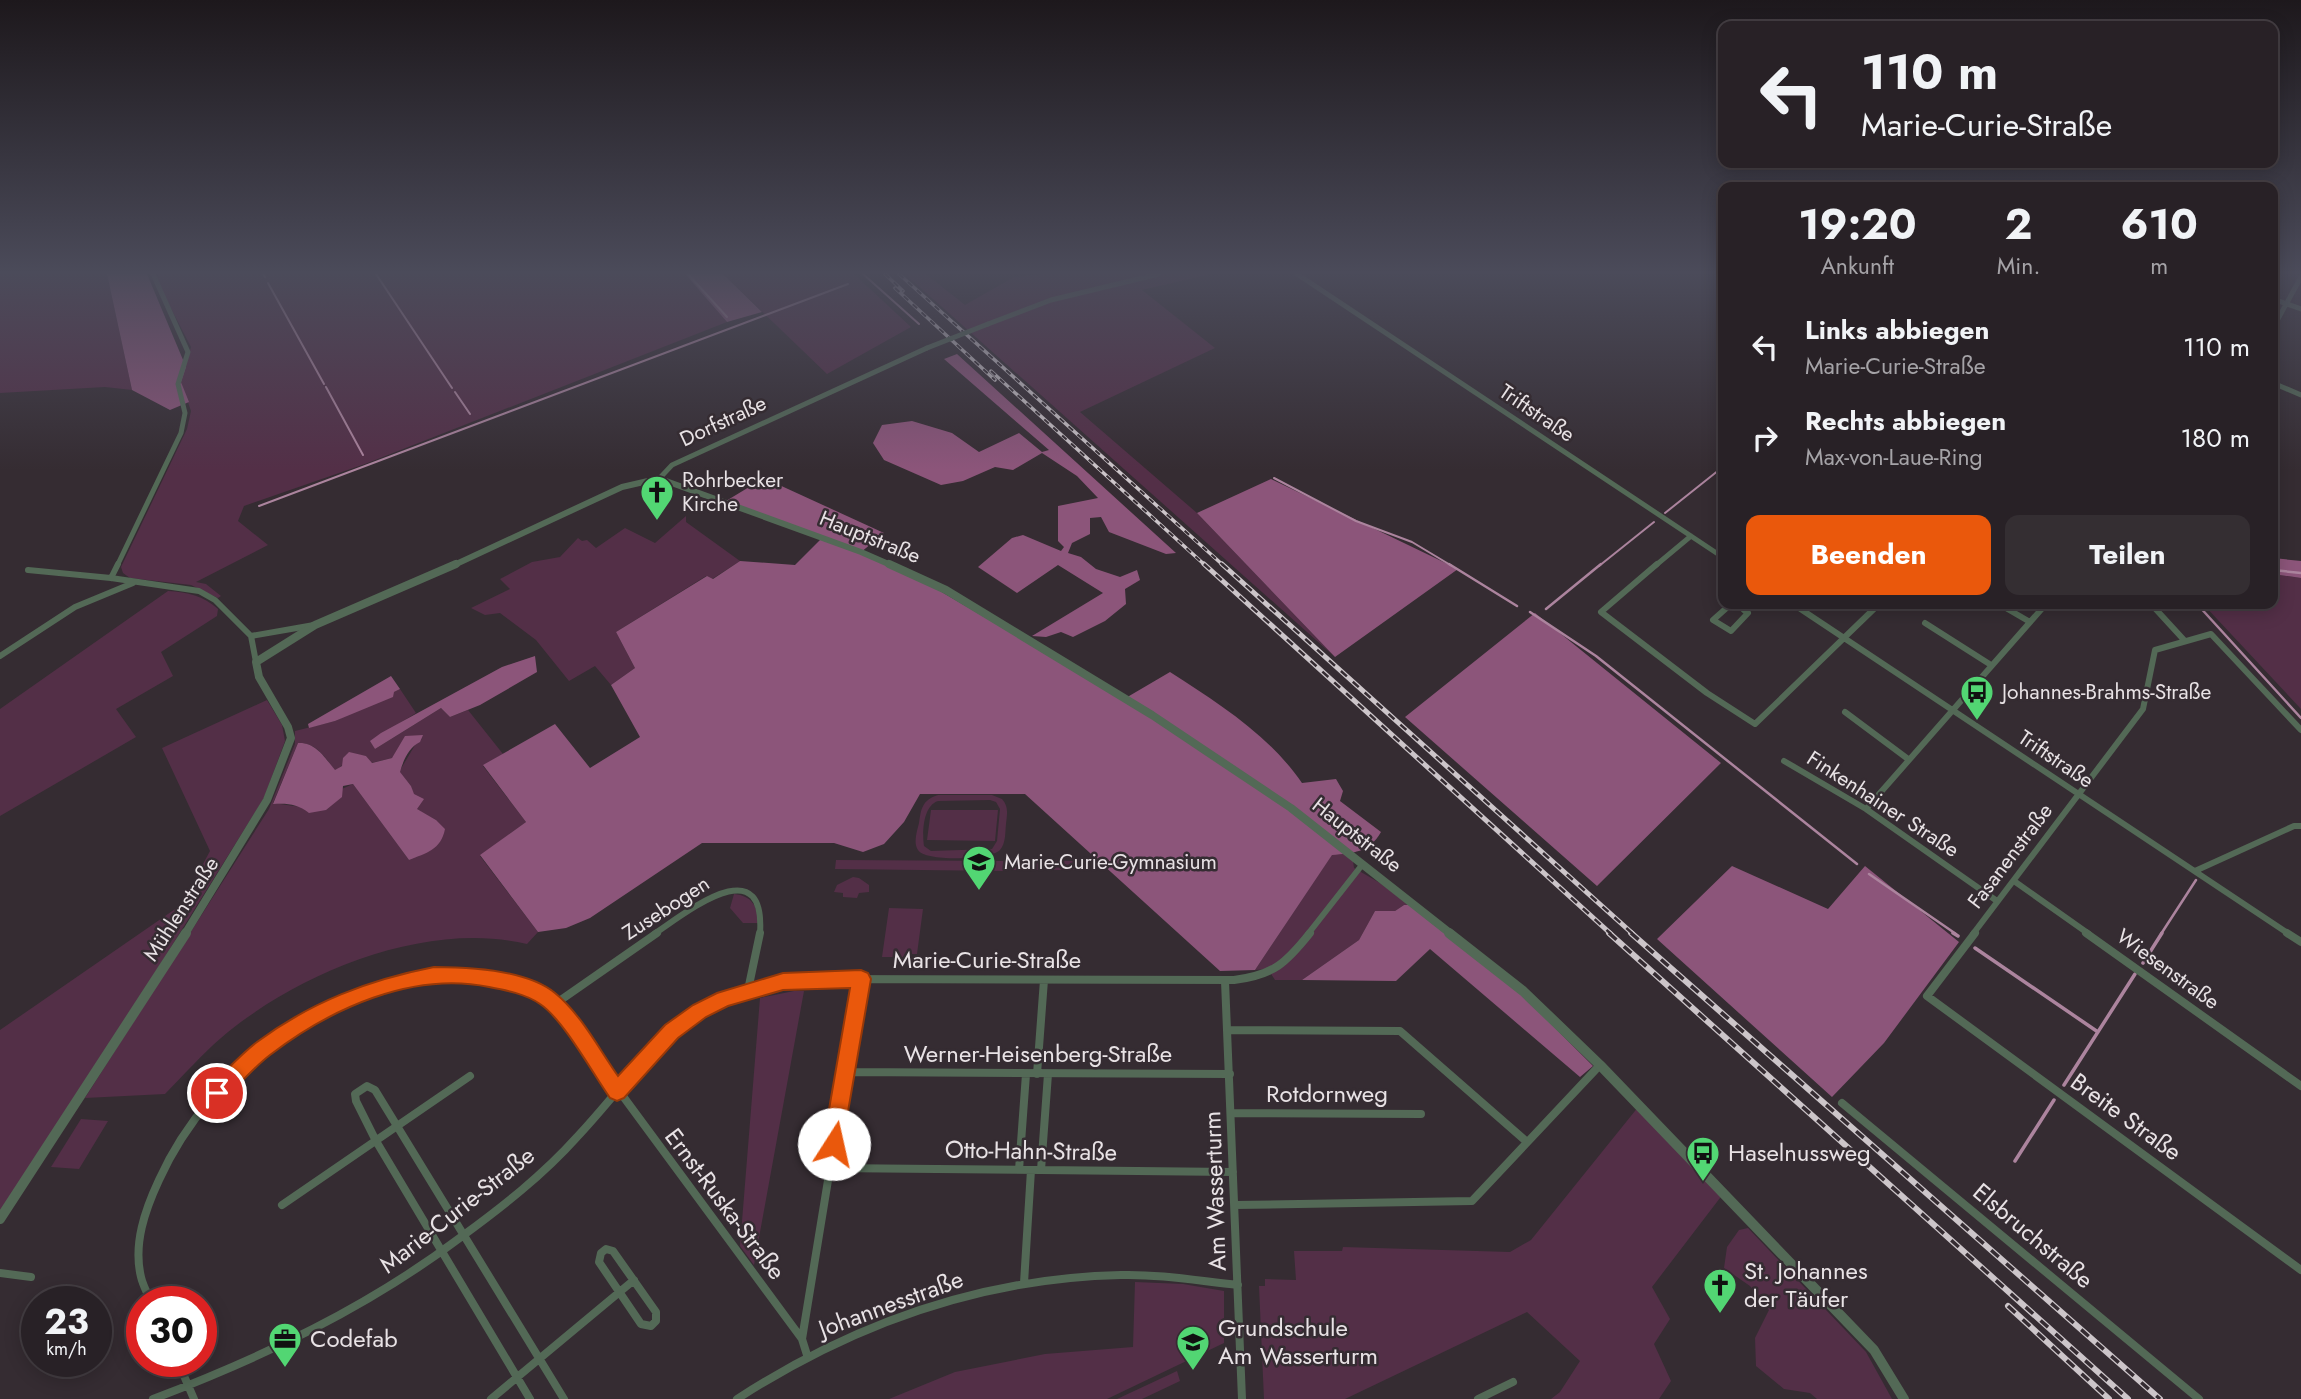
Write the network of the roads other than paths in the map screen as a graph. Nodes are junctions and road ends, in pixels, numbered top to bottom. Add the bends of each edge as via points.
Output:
1 (184, 339) edge
2 (949, 339) edge
3 (1395, 339) edge
4 (2278, 385) edge
5 (2301, 395) edge
6 (657, 481) junction
7 (1691, 536) junction
8 (1718, 554) edge
9 (28, 570) dead end
10 (111, 578) junction
11 (135, 582) junction
12 (1731, 609) edge
13 (1742, 609) edge
14 (1800, 609) edge
15 (1875, 609) edge
16 (2008, 609) edge
17 (2042, 609) edge
18 (2156, 609) edge
19 (2030, 622) junction
20 (1925, 623) dead end
21 (316, 625) junction
22 (251, 636) junction
23 (1844, 639) junction
24 (2184, 640) junction
25 (0, 656) edge
26 (256, 662) junction
27 (1991, 665) junction
28 (1952, 710) junction
29 (1845, 712) dead end
30 (2301, 730) edge
31 (1908, 759) junction
32 (1784, 761) dead end
33 (2079, 795) junction
34 (1866, 809) junction
35 (2301, 826) edge
36 (1362, 865) junction
37 (2195, 871) junction
38 (2014, 881) junction
39 (1997, 901) junction
40 (2301, 942) edge
41 (861, 979) junction
42 (1044, 980) junction
43 (1225, 981) junction
44 (748, 990) junction
45 (1927, 996) joint
46 (555, 1004) junction
47 (1230, 1030) junction
48 (1600, 1065) junction
49 (847, 1072) junction
50 (1026, 1074) junction
51 (1037, 1074) junction
52 (1048, 1074) junction
53 (1230, 1074) junction
54 (470, 1076) dead end
55 (2301, 1086) edge
56 (617, 1091) junction
57 (1842, 1103) dead end
58 (1232, 1113) junction
59 (1421, 1114) dead end
60 (398, 1126) junction
61 (376, 1141) junction
62 (1527, 1142) junction
63 (830, 1168) junction
64 (1019, 1170) junction
65 (1036, 1170) junction
66 (1233, 1172) junction
67 (282, 1205) dead end
68 (1235, 1205) junction
69 (0, 1219) edge
70 (465, 1234) junction
71 (442, 1251) junction
72 (2301, 1270) edge
73 (0, 1273) edge
74 (31, 1277) dead end
75 (634, 1280) junction
76 (1024, 1283) junction
77 (1238, 1285) junction
78 (144, 1286) edge
79 (620, 1293) junction
80 (802, 1339) junction
81 (807, 1355) junction
82 (540, 1359) junction
83 (184, 1377) edge
84 (517, 1377) junction
85 (1513, 1382) dead end
86 (188, 1386) junction
87 (153, 1399) edge
88 (194, 1399) edge
89 (491, 1399) edge
90 (530, 1399) edge
91 (565, 1399) edge
92 (737, 1399) edge
93 (1242, 1399) edge
94 (1478, 1399) edge
95 (1904, 1399) edge
96 (2199, 1399) edge

1 - 10 street via 186,361 178,384 187,411 178,442
2 - 6 street, Dorfstraße, bridge via 672,465
3 - 7 street, Triftstraße
4 - 5 street
6 - 21 street, Dorfstraße via 622,487
6 - 36 street, Hauptstraße via 861,552 946,590 1246,777
7 - 8 street, Triftstraße
7 - 23 street via 1601,612 1707,693 1755,724
9 - 10 street
10 - 11 street
11 - 22 street via 199,591 215,600
11 - 25 street via 82,603
12 - 13 street via 1713,620 1731,631 1748,613
14 - 23 street, Triftstraße
15 - 23 street
16 - 19 street
17 - 19 street
18 - 24 street
19 - 27 street
20 - 27 street
21 - 22 street
21 - 26 street
22 - 26 street
23 - 28 street, Triftstraße
24 - 30 street via 2211,634
24 - 33 street, Fasanenstraße via 2155,650 2143,709
26 - 69 street, Mühlenstraße via 259,677 291,738 267,800
27 - 28 street
28 - 31 street
28 - 33 street, Triftstraße
29 - 31 street
31 - 34 street
32 - 34 street, Finkenhainer Straße
33 - 37 street, Triftstraße
33 - 38 street, Fasanenstraße
34 - 39 street, Finkenhainer Straße
35 - 37 street
36 - 43 street, Marie-Curie-Straße via 1280,967 1254,978
36 - 48 street, Hauptstraße via 1523,991
37 - 40 street, Triftstraße
38 - 39 street, Fasanenstraße
38 - 55 street, Wiesenstraße
39 - 45 street, Fasanenstraße
41 - 42 street, Marie-Curie-Straße
41 - 44 street, Marie-Curie-Straße via 783,981
41 - 49 street
42 - 43 street, Marie-Curie-Straße
42 - 51 street
43 - 47 street, Am Wasserturm
44 - 46 street, Zusebogen via 763,914 752,895 733,890 706,898
44 - 56 street, Marie-Curie-Straße via 699,1011 671,1031
45 - 72 street, Breite Straße
46 - 56 street, Ernst-Ruska-Straße
46 - 78 street via 511,983 476,976 434,976 343,1000 296,1026 231,1077 202,1109 160,1172 138,1248
47 - 53 street, Am Wasserturm
47 - 62 street via 1400,1031
48 - 62 street
48 - 95 street, Hauptstraße via 1874,1350
49 - 50 street, Werner-Heisenberg-Straße
49 - 63 street
50 - 51 street, Werner-Heisenberg-Straße
50 - 64 street
51 - 52 street, Werner-Heisenberg-Straße
52 - 53 street, Werner-Heisenberg-Straße
52 - 65 street
53 - 58 street, Am Wasserturm
54 - 60 street
56 - 70 street, Marie-Curie-Straße via 524,1188
56 - 80 street, Ernst-Ruska-Straße
57 - 96 street, Elsbruchstraße
58 - 59 street, Rotdornweg
58 - 66 street, Am Wasserturm
60 - 61 street
60 - 61 street via 375,1090 359,1088 356,1101
60 - 70 street
61 - 67 street
61 - 71 street
62 - 68 street via 1477,1197 1466,1202
63 - 64 street, Otto-Hahn-Straße
63 - 80 street
64 - 65 street, Otto-Hahn-Straße
65 - 66 street, Otto-Hahn-Straße
65 - 76 street
66 - 68 street, Am Wasserturm
68 - 77 street, Am Wasserturm
70 - 71 street, Marie-Curie-Straße
70 - 82 street
71 - 84 street
71 - 86 street, Marie-Curie-Straße via 314,1331
73 - 74 street
75 - 79 street
75 - 79 street via 610,1249 601,1253 599,1262
75 - 79 street via 656,1312 651,1326 641,1324
76 - 77 street, Johannesstraße via 1122,1275
76 - 81 street, Johannesstraße via 918,1310
77 - 93 street, Am Wasserturm
79 - 82 street
80 - 81 street
81 - 92 street, Johannesstraße
82 - 84 street
82 - 91 street
83 - 86 street
84 - 89 street
84 - 90 street
85 - 94 street
86 - 87 street, Marie-Curie-Straße
86 - 88 street

